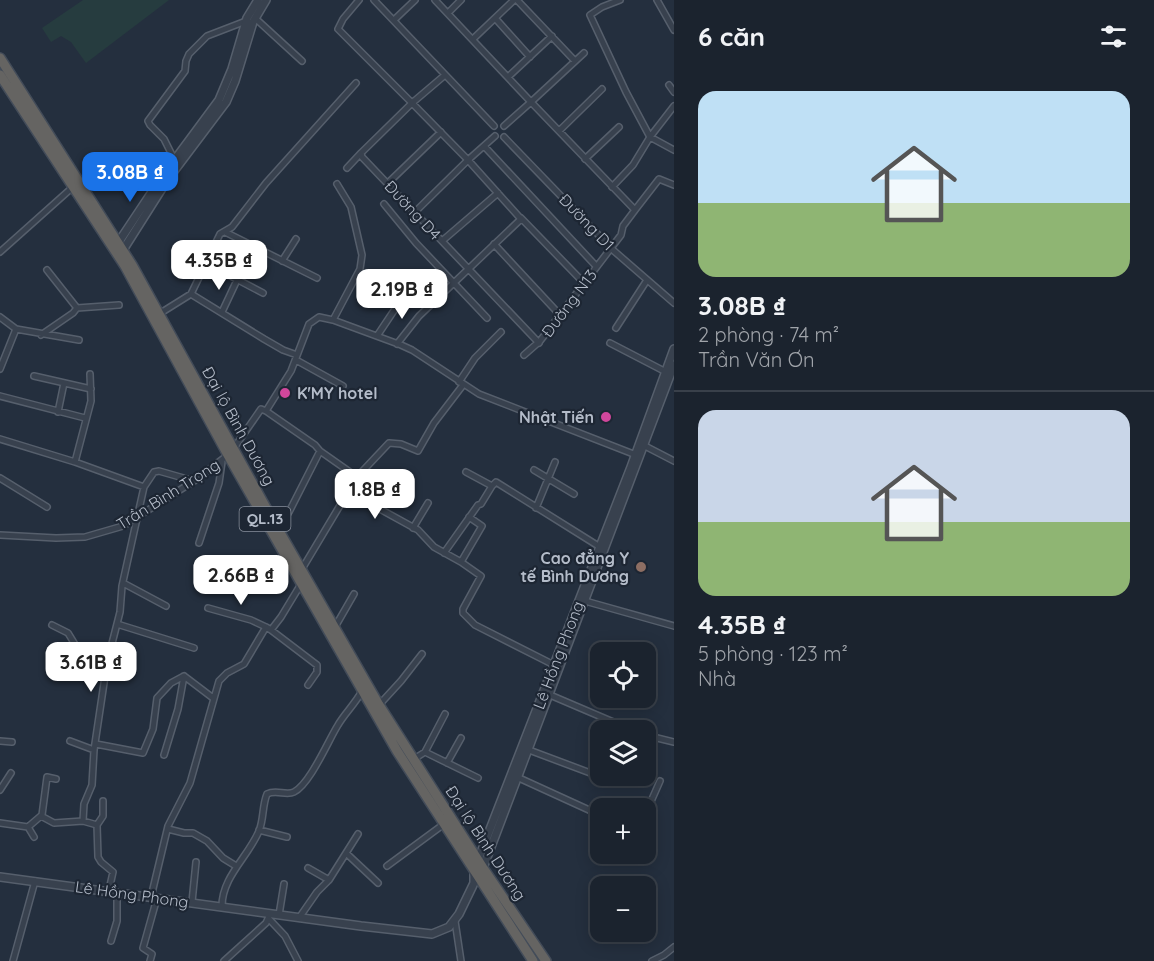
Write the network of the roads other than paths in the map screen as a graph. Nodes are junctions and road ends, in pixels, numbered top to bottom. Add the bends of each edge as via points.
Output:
1 (258, 0) edge
2 (266, 0) edge
3 (359, 0) edge
4 (374, 0) edge
5 (415, 0) edge
6 (435, 0) edge
7 (461, 0) edge
8 (516, 0) edge
9 (620, 0) edge
10 (657, 0) edge
11 (448, 13) junction
12 (255, 18) junction
13 (495, 18) junction
14 (394, 20) junction
15 (246, 21) junction
16 (674, 30) edge
17 (552, 36) junction
18 (473, 39) junction
19 (584, 53) dead end
20 (530, 57) junction
21 (0, 58) edge
22 (302, 61) dead end
23 (575, 61) junction
24 (0, 75) edge
25 (445, 75) junction
26 (508, 77) junction
27 (356, 83) dead end
28 (669, 85) dead end
29 (602, 90) dead end
30 (674, 92) edge
31 (531, 102) junction
32 (412, 103) junction
33 (674, 106) edge
34 (494, 126) junction
35 (504, 126) junction
36 (619, 127) dead end
37 (560, 131) junction
38 (441, 132) junction
39 (495, 136) junction
40 (504, 137) junction
41 (650, 137) junction
42 (484, 146) junction
43 (674, 150) edge
44 (362, 155) junction
45 (585, 159) junction
46 (468, 160) junction
47 (176, 162) junction
48 (347, 168) dead end
49 (388, 183) junction
50 (338, 184) dead end
51 (674, 185) edge
52 (74, 186) junction
53 (612, 187) junction
54 (498, 193) junction
55 (384, 204) dead end
56 (635, 210) junction
57 (415, 212) junction
58 (521, 218) junction
59 (225, 232) junction
60 (296, 239) dead end
61 (442, 241) junction
62 (494, 244) junction
63 (254, 246) junction
64 (121, 247) junction
65 (611, 248) junction
66 (0, 252) edge
67 (282, 261) junction
68 (206, 263) junction
69 (596, 267) junction
70 (468, 269) junction
71 (47, 270) dead end
72 (317, 278) dead end
73 (237, 280) junction
74 (647, 280) junction
75 (583, 282) junction
76 (453, 283) junction
77 (407, 291) dead end
78 (262, 293) dead end
79 (191, 294) junction
80 (674, 303) edge
81 (119, 305) dead end
82 (77, 308) junction
83 (222, 312) junction
84 (159, 314) junction
85 (560, 315) junction
86 (0, 317) edge
87 (487, 318) dead end
88 (333, 320) junction
89 (616, 328) dead end
90 (16, 329) junction
91 (501, 332) dead end
92 (40, 335) junction
93 (377, 336) junction
94 (79, 340) dead end
95 (610, 342) dead end
96 (539, 343) junction
97 (397, 344) junction
98 (674, 349) edge
99 (3, 354) edge
100 (524, 355) dead end
101 (297, 357) junction
102 (674, 365) edge
103 (0, 369) edge
104 (666, 372) junction
105 (90, 374) dead end
106 (34, 376) dead end
107 (64, 383) junction
108 (461, 384) junction
109 (343, 386) dead end
110 (91, 389) junction
111 (0, 396) edge
112 (266, 411) junction
113 (58, 412) junction
114 (85, 418) junction
115 (0, 439) edge
116 (645, 446) junction
117 (320, 451) junction
118 (228, 455) junction
119 (638, 456) junction
120 (674, 461) edge
121 (75, 462) junction
122 (555, 462) dead end
123 (534, 470) dead end
124 (466, 472) dead end
125 (357, 477) junction
126 (0, 478) edge
127 (548, 479) junction
128 (194, 481) junction
129 (492, 486) junction
130 (144, 487) junction
131 (349, 492) junction
132 (574, 494) dead end
133 (428, 502) dead end
134 (47, 507) dead end
135 (536, 508) junction
136 (138, 516) junction
137 (469, 517) junction
138 (277, 526) junction
139 (413, 528) junction
140 (0, 535) edge
141 (198, 543) dead end
142 (600, 547) junction
143 (444, 553) junction
144 (461, 562) junction
145 (302, 569) junction
146 (123, 583) junction
147 (301, 584) junction
148 (354, 594) dead end
149 (585, 601) junction
150 (166, 606) dead end
151 (207, 608) dead end
152 (117, 624) junction
153 (52, 625) dead end
154 (674, 626) edge
155 (335, 627) junction
156 (268, 628) junction
157 (194, 648) dead end
158 (422, 654) dead end
159 (108, 659) junction
160 (554, 666) junction
161 (184, 676) junction
162 (308, 685) dead end
163 (362, 691) junction
164 (550, 695) junction
165 (213, 698) junction
166 (380, 705) junction
167 (445, 714) dead end
168 (609, 720) edge
169 (460, 738) dead end
170 (656, 738) edge
171 (0, 741) edge
172 (70, 741) dead end
173 (12, 742) dead end
174 (674, 742) edge
175 (95, 747) junction
176 (529, 750) junction
177 (425, 752) junction
178 (164, 755) dead end
179 (414, 759) junction
180 (447, 763) junction
181 (11, 773) dead end
182 (590, 773) edge
183 (478, 778) dead end
184 (519, 778) junction
185 (56, 779) dead end
186 (660, 782) dead end
187 (0, 790) edge
188 (653, 798) edge
189 (103, 801) dead end
190 (590, 810) edge
191 (41, 816) junction
192 (83, 821) junction
193 (0, 823) edge
194 (444, 824) junction
195 (98, 825) junction
196 (28, 827) junction
197 (168, 829) junction
198 (259, 830) junction
199 (358, 834) dead end
200 (34, 837) dead end
201 (287, 837) dead end
202 (346, 853) junction
203 (196, 862) dead end
204 (236, 866) junction
205 (387, 866) dead end
206 (479, 866) junction
207 (308, 868) dead end
208 (0, 877) edge
209 (329, 880) junction
210 (34, 881) junction
211 (477, 881) junction
212 (378, 883) dead end
213 (284, 884) dead end
214 (109, 890) junction
215 (117, 892) junction
216 (154, 897) junction
217 (192, 902) junction
218 (222, 906) junction
219 (279, 915) junction
220 (270, 916) junction
221 (299, 918) junction
222 (455, 921) junction
223 (111, 941) dead end
224 (674, 947) edge
225 (13, 961) edge
226 (150, 961) edge
227 (224, 961) edge
228 (298, 961) edge
229 (461, 961) edge
230 (533, 961) edge
231 (546, 961) edge
232 (652, 961) edge

1 - 15 street
2 - 12 street
3 - 32 street via 338,29
4 - 14 street
5 - 14 street
6 - 11 street
7 - 11 street
8 - 13 street
8 - 17 street
9 - 41 street via 590,15
10 - 16 street
11 - 18 street
12 - 22 street
12 - 47 street via 226,102
13 - 18 street
13 - 20 street
14 - 25 street
15 - 47 street via 224,90
15 - 47 street via 207,36 189,54 185,71 148,121 164,139
17 - 20 street
17 - 23 street
18 - 26 street
19 - 23 street
20 - 26 street
21 - 64 highway, Đại lộ Bình Dương / QL.13
23 - 31 street
24 - 52 highway, Đại lộ Bình Dương / QL.13
25 - 32 street
25 - 34 street
26 - 31 street
27 - 59 street
28 - 30 street
29 - 37 street
31 - 35 street
31 - 37 street
32 - 38 street
32 - 44 street
33 - 41 street
34 - 35 street
34 - 39 street
35 - 40 street
36 - 45 street
37 - 45 street
38 - 46 street
38 - 49 street
39 - 40 street
39 - 42 street
40 - 65 street, Đường D1
41 - 43 street
41 - 53 street via 633,165
42 - 46 street
42 - 69 street
44 - 48 street
44 - 49 street, Đường D4
45 - 53 street
46 - 54 street
46 - 57 street
47 - 64 street
49 - 57 street, Đường D4
50 - 88 street via 351,207 362,255 360,270
51 - 56 street, Đường N13 via 659,179
52 - 66 street
52 - 118 highway, Đại lộ Bình Dương / QL.13 via 124,266
53 - 56 street
54 - 58 street
54 - 61 street
55 - 76 street
56 - 65 street, Đường N13
57 - 61 street, Đường D4
58 - 62 street
58 - 75 street
59 - 63 street
59 - 68 street via 216,239
60 - 67 street
61 - 70 street, Đường D4
62 - 70 street
62 - 85 street
63 - 67 street
63 - 73 street
64 - 84 highway, Đại lộ Bình Dương / QL.13
65 - 69 street, Đường N13
65 - 74 street, Đường D1
67 - 72 street
68 - 73 street
68 - 79 street
69 - 75 street, Đường N13
70 - 76 street
70 - 96 street, Đường D4
71 - 82 street
73 - 78 street
73 - 83 street
74 - 80 street, Đường D1
74 - 89 street
75 - 85 street, Đường N13
76 - 87 street
76 - 97 street
77 - 93 street
79 - 83 street
79 - 84 street
81 - 82 street
82 - 92 street
83 - 101 street
84 - 118 highway, Đại lộ Bình Dương / QL.13
85 - 96 street, Đường N13
86 - 90 street
88 - 93 street
88 - 101 street via 313,319
90 - 92 street
90 - 99 street
91 - 108 street via 480,353
92 - 94 street
93 - 97 street
95 - 104 street
96 - 100 street, Đường N13
97 - 108 street
98 - 104 street, Lê Hồng Phong
99 - 103 street
101 - 109 street
101 - 112 street
102 - 116 street, Lê Hồng Phong
104 - 119 street, Lê Hồng Phong
105 - 110 street
106 - 107 street
107 - 110 street
107 - 113 street
108 - 119 street
108 - 125 street via 417,451 388,443
110 - 114 street
111 - 113 street
112 - 117 street
112 - 118 street via 261,409
113 - 114 street
114 - 121 street
115 - 121 street
116 - 119 street, Lê Hồng Phong
116 - 120 street
117 - 125 street
117 - 138 street via 289,512
118 - 128 street, Trần Bình Trọng
118 - 138 highway, Đại lộ Bình Dương / QL.13
118 - 141 street
118 - 147 highway, Đại lộ Bình Dương / QL.13
119 - 142 street, Lê Hồng Phong
119 - 149 street, Lê Hồng Phong
121 - 130 street
122 - 127 street
123 - 127 street
124 - 129 street
125 - 131 street
126 - 134 street
127 - 132 street
127 - 135 street
128 - 130 street via 159,471
128 - 136 street, Trần Bình Trọng
129 - 135 street via 496,482
129 - 137 street
130 - 136 street
131 - 139 street
131 - 145 street
133 - 139 street
135 - 142 street
136 - 140 street, Trần Bình Trọng via 123,526 85,537
136 - 146 street
137 - 143 street
137 - 144 street via 482,526
138 - 145 highway, Đại lộ Bình Dương / QL.13
139 - 143 street
142 - 160 street, Lê Hồng Phong
143 - 144 street
144 - 160 street via 481,576 463,609 466,618
145 - 155 highway, Đại lộ Bình Dương / QL.13
146 - 150 street
146 - 152 street
147 - 156 street via 281,617
147 - 163 highway, Đại lộ Bình Dương / QL.13
148 - 155 street
149 - 154 street
149 - 164 street, Lê Hồng Phong
151 - 156 street
152 - 157 street
152 - 159 street
153 - 159 street via 68,633 79,651
155 - 166 highway, Đại lộ Bình Dương / QL.13
156 - 162 street via 317,665
156 - 165 street via 244,664 219,681
158 - 166 street
159 - 175 street
160 - 206 street, Lê Hồng Phong
161 - 165 street
161 - 175 street via 157,698 153,729 143,753
161 - 178 street
163 - 194 highway, Đại lộ Bình Dương / QL.13
163 - 198 street via 298,789 267,794
164 - 168 street
164 - 176 street, Lê Hồng Phong
165 - 197 street via 188,789
166 - 179 highway, Đại lộ Bình Dương / QL.13
167 - 177 street
169 - 180 street
170 - 174 street
171 - 173 street
172 - 175 street
175 - 192 street via 92,785 84,804
176 - 182 street
176 - 184 street, Lê Hồng Phong
177 - 179 street
177 - 180 street
179 - 206 highway, Đại lộ Bình Dương / QL.13
180 - 183 street
181 - 187 street
184 - 190 street
184 - 206 street, Lê Hồng Phong
185 - 191 street via 47,777
186 - 188 street
189 - 195 street via 103,816
191 - 192 street via 54,823
191 - 196 street
192 - 195 street
193 - 196 street
194 - 205 street
194 - 206 highway, Đại lộ Bình Dương / QL.13
195 - 214 street via 98,857 113,872
196 - 200 street
197 - 204 street via 193,833
197 - 216 street
198 - 201 street
198 - 204 street
199 - 202 street
202 - 209 street
202 - 212 street
203 - 217 street
204 - 218 street
206 - 211 highway, Đại lộ Bình Dương / QL.13
206 - 231 highway, Đại lộ Bình Dương / QL.13
207 - 209 street
208 - 210 street, Lê Hồng Phong
209 - 221 street
210 - 214 street, Lê Hồng Phong
210 - 225 street
211 - 222 street
211 - 230 highway, Đại lộ Bình Dương / QL.13
213 - 219 street
214 - 215 street, Lê Hồng Phong
215 - 216 street, Lê Hồng Phong
215 - 223 street via 117,921
216 - 217 street, Lê Hồng Phong
216 - 226 street via 143,948 152,954
217 - 218 street, Lê Hồng Phong
218 - 220 street, Lê Hồng Phong
219 - 220 street, Lê Hồng Phong
219 - 221 street, Lê Hồng Phong
220 - 227 street
220 - 228 street
221 - 222 street, Lê Hồng Phong via 432,934
222 - 229 street
224 - 232 street

